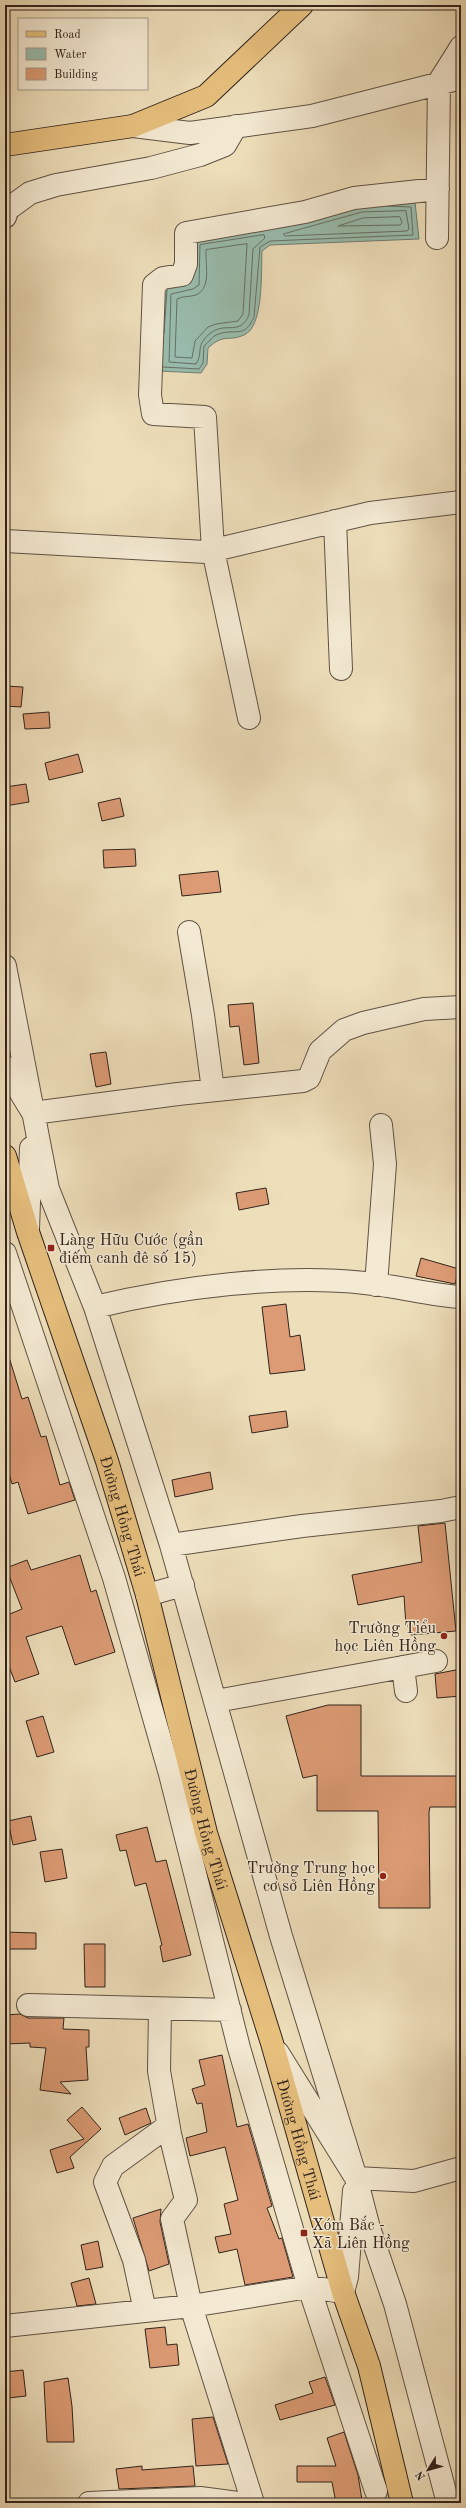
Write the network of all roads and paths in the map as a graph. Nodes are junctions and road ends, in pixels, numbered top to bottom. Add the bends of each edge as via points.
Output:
1 (302, 5) edge
2 (461, 46) edge
3 (461, 78) edge
4 (439, 82) junction
5 (133, 126) junction
6 (236, 126) junction
7 (5, 145) edge
8 (438, 189) junction
9 (5, 217) edge
10 (437, 238) dead end
11 (461, 502) edge
12 (335, 522) junction
13 (5, 542) edge
14 (213, 550) junction
15 (341, 669) dead end
16 (249, 718) dead end
17 (190, 932) dead end
18 (5, 966) edge
19 (461, 1007) edge
20 (5, 1067) edge
21 (213, 1090) junction
22 (33, 1113) junction
23 (381, 1125) dead end
24 (5, 1156) edge
25 (28, 1232) junction
26 (5, 1253) edge
27 (376, 1285) junction
28 (461, 1297) edge
29 (95, 1307) junction
30 (461, 1507) edge
31 (171, 1545) junction
32 (183, 1585) junction
33 (147, 1595) junction
34 (436, 1661) dead end
35 (403, 1667) junction
36 (406, 1691) dead end
37 (216, 1702) junction
38 (28, 2005) dead end
39 (160, 2009) junction
40 (230, 2010) junction
41 (272, 2043) junction
42 (168, 2126) junction
43 (461, 2168) edge
44 (356, 2181) junction
45 (310, 2287) junction
46 (343, 2292) junction
47 (191, 2306) junction
48 (145, 2311) junction
49 (5, 2326) edge
50 (382, 2421) junction
51 (376, 2497) edge
52 (89, 2503) edge
53 (238, 2503) edge
54 (253, 2503) edge
55 (402, 2503) edge
56 (448, 2503) edge

1 - 5 main road via 206,96
2 - 4 street
3 - 4 street
4 - 6 street via 312,116
4 - 8 street
5 - 6 street via 190,133
5 - 7 main road
6 - 9 street via 225,145 218,148 151,168 56,184 30,193 8,209
8 - 10 street
8 - 14 street via 354,198 305,212 186,233 186,264 182,275 163,278 154,285 150,395 152,414 204,417
11 - 12 street via 370,513
12 - 14 street
12 - 15 street
13 - 14 street
14 - 16 street
17 - 21 street
18 - 22 street
19 - 21 street via 424,1010 344,1030 320,1051 309,1078 303,1081
20 - 22 street
21 - 22 street
22 - 25 street
22 - 29 street via 48,1189
23 - 27 street via 385,1164
24 - 25 main road, Đường Hồng Thái
25 - 33 main road, Đường Hồng Thái via 107,1461
26 - 40 street via 114,1578 170,1774
27 - 28 street via 439,1296
27 - 29 street via 302,1281 219,1286 142,1296
29 - 31 street
30 - 31 street
31 - 32 street
32 - 33 street
32 - 37 street
33 - 41 main road, Đường Hồng Thái via 206,1833
34 - 35 street
35 - 36 street
35 - 37 street
37 - 44 street via 281,1936
38 - 39 street
39 - 40 street
39 - 42 street via 159,2070
40 - 45 street
41 - 44 street
41 - 46 main road, Đường Hồng Thái
42 - 47 street via 186,2200 172,2220
42 - 48 street via 113,2166 105,2182 134,2260
43 - 44 street via 414,2181
44 - 46 street via 352,2198 348,2267
44 - 56 street via 395,2304
45 - 46 street
45 - 47 street
45 - 51 street
46 - 50 main road, Đường Hồng Thái via 369,2366
47 - 48 street
47 - 54 street
48 - 49 street
50 - 51 street
50 - 55 main road, Đường Hồng Thái
52 - 53 street via 200,2498

